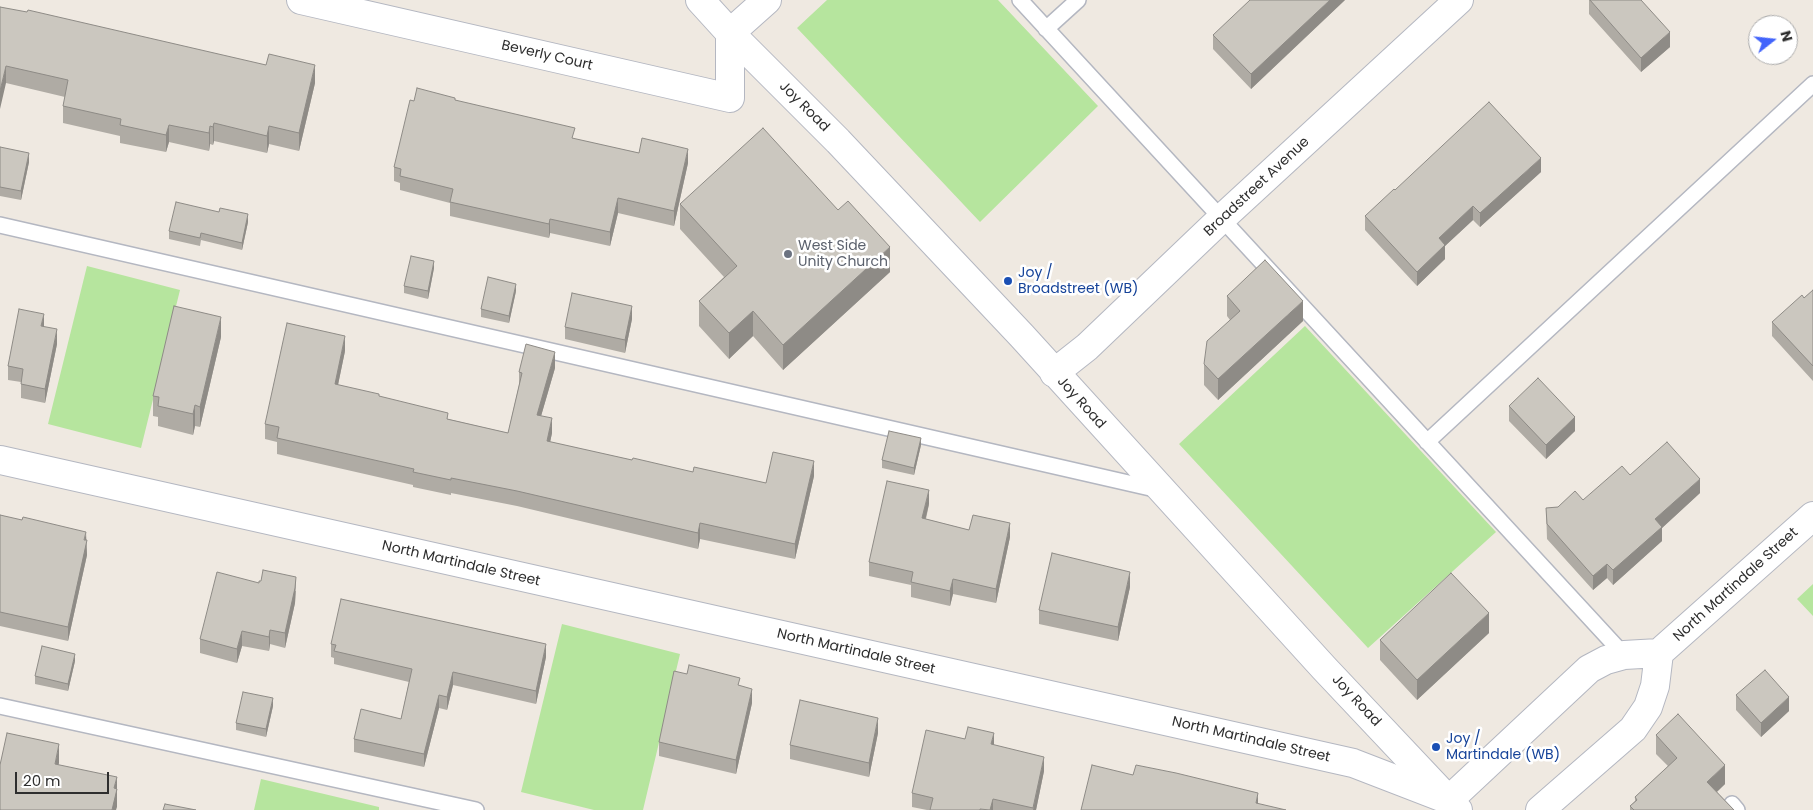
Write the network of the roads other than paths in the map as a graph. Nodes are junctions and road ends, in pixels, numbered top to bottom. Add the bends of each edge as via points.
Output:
1 (301, 0) edge
2 (700, 0) edge
3 (767, 0) edge
4 (1020, 0) edge
5 (1078, 0) edge
6 (1458, 0) edge
7 (1046, 29) junction
8 (730, 33) junction
9 (1813, 84) edge
10 (1222, 219) junction
11 (0, 225) edge
12 (1054, 373) junction
13 (1427, 442) junction
14 (0, 460) edge
15 (1162, 491) junction
16 (1813, 516) edge
17 (1660, 653) junction
18 (1624, 655) junction
19 (0, 706) edge
20 (1454, 805) edge
21 (476, 810) edge
22 (1540, 810) edge

1 - 8 street, Beverly Court via 730,98
2 - 8 street, Joy Road
3 - 8 street
4 - 7 lane
5 - 7 lane
6 - 10 street, Broadstreet Avenue
7 - 10 lane
8 - 12 street, Joy Road via 838,141
9 - 13 lane
10 - 12 street, Broadstreet Avenue via 1087,347
10 - 13 lane
11 - 15 lane
12 - 15 street, Joy Road
13 - 18 lane
14 - 20 street, North Martindale Street via 1353,763
15 - 20 street, Joy Road
16 - 17 street, North Martindale Street
17 - 18 street
17 - 22 street via 1648,707 1633,728
18 - 20 street via 1589,669
19 - 21 lane

